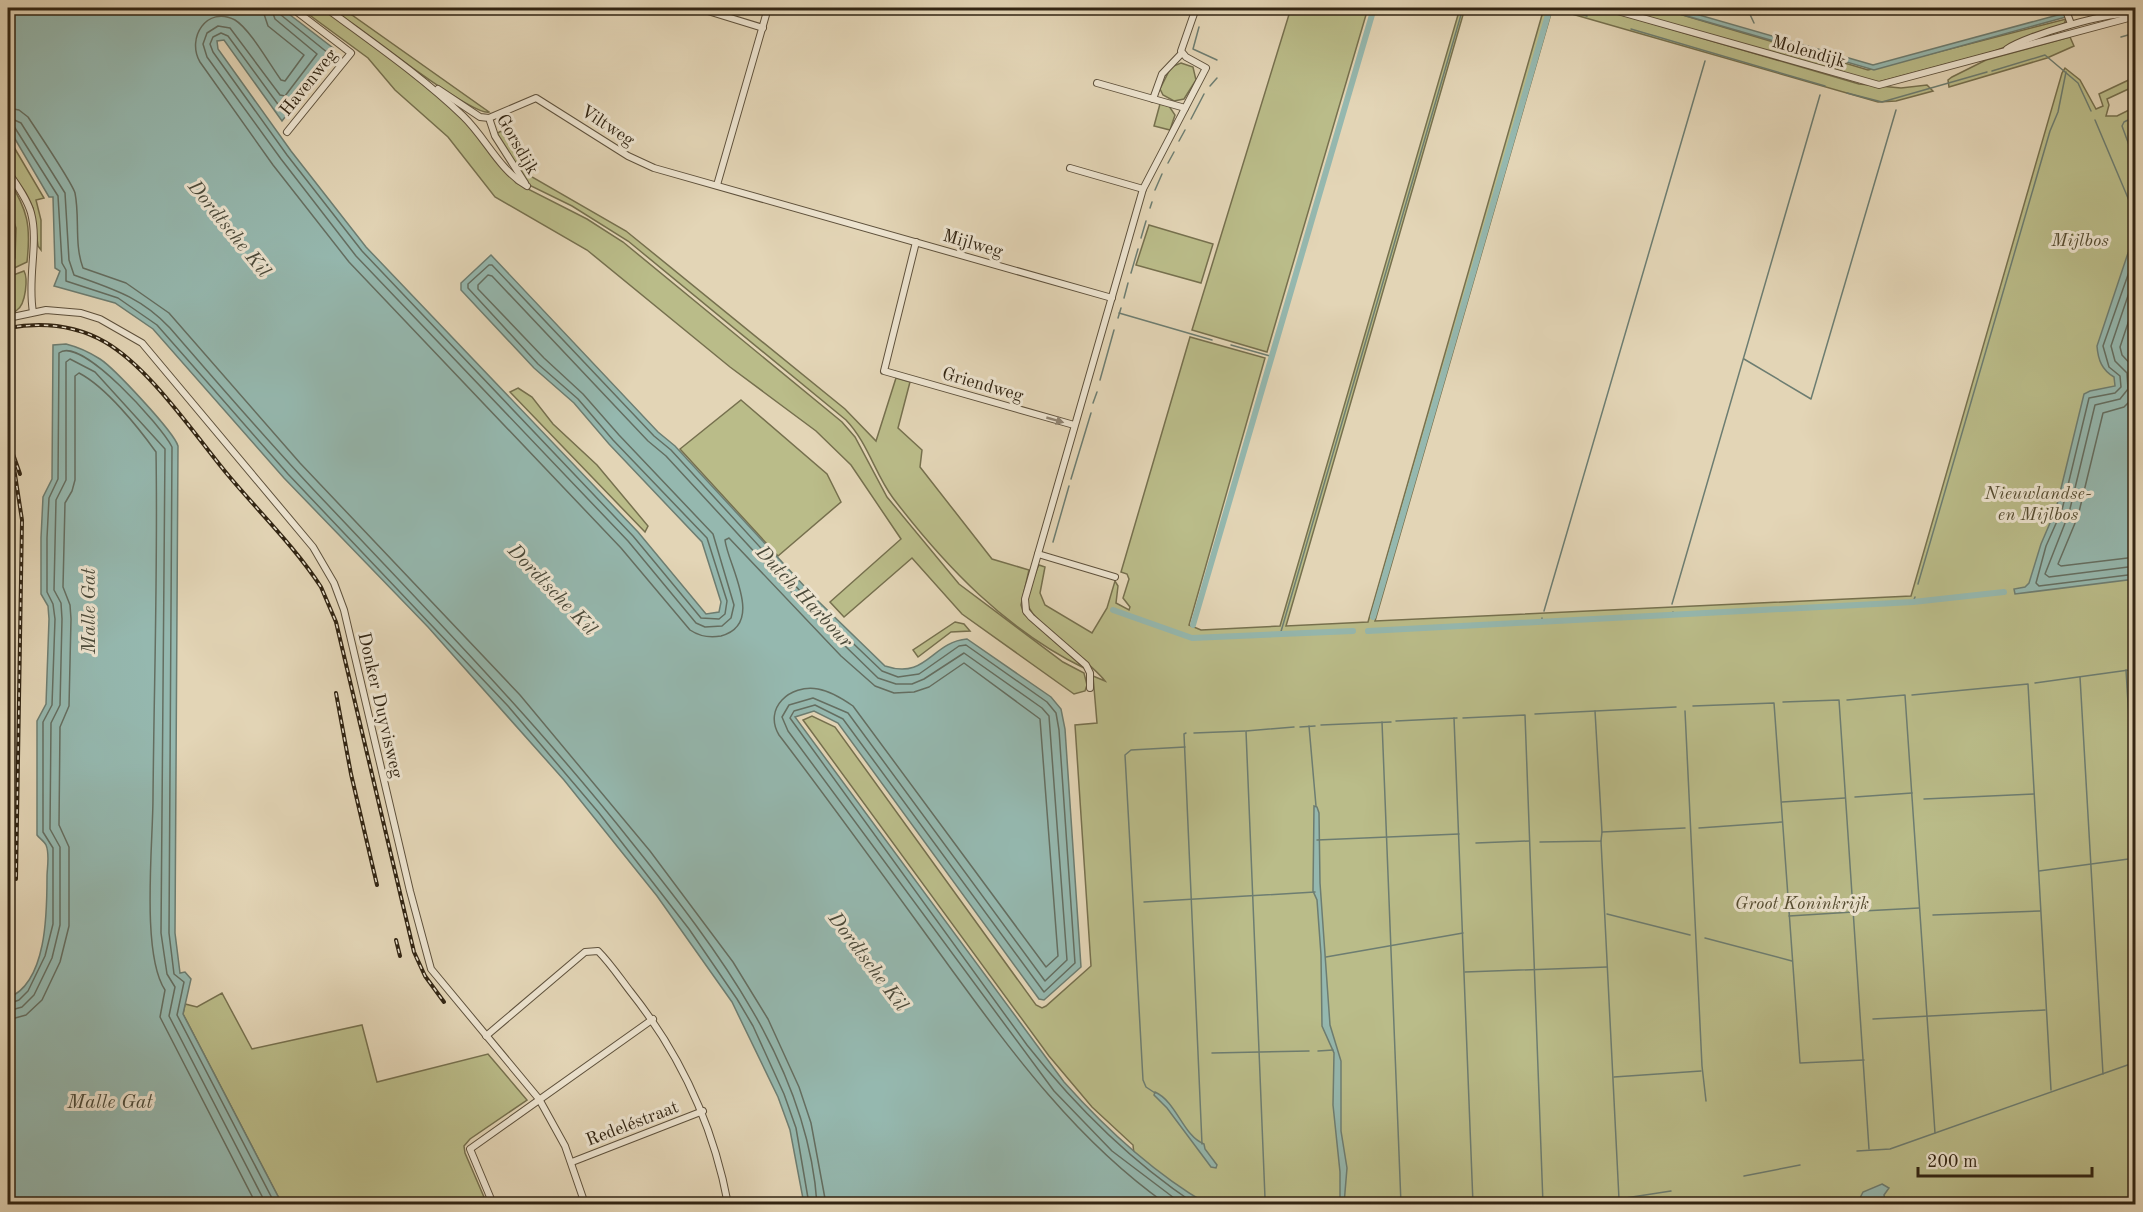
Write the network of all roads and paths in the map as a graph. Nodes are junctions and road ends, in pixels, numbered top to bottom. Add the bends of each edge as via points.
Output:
1 (291, 8) edge
2 (326, 8) edge
3 (698, 8) edge
4 (768, 8) edge
5 (1197, 8) edge
6 (1607, 8) edge
7 (2065, 8) edge
8 (2136, 16) edge
9 (2071, 24) junction
10 (763, 28) junction
11 (2003, 52) junction
12 (1182, 53) junction
13 (1097, 83) dead end
14 (429, 84) junction
15 (1154, 99) junction
16 (1185, 108) junction
17 (489, 118) junction
18 (287, 132) dead end
19 (1071, 168) dead end
20 (8, 172) edge
21 (717, 185) junction
22 (1143, 189) junction
23 (916, 242) junction
24 (1112, 298) junction
25 (33, 312) junction
26 (8, 318) edge
27 (1074, 425) junction
28 (1038, 554) junction
29 (1115, 577) dead end
30 (1090, 688) dead end
31 (653, 1019) junction
32 (486, 1036) junction
33 (539, 1099) junction
34 (703, 1111) junction
35 (572, 1162) junction
36 (493, 1204) edge
37 (585, 1204) edge
38 (728, 1204) edge

1 - 18 street, Havenweg via 351,53
2 - 14 street, Gorsdijk
3 - 10 street
4 - 10 street
5 - 12 street
6 - 11 street, Molendijk via 1873,85
7 - 9 street
8 - 9 street, Molendijk via 2121,14
8 - 11 street, Molendijk
9 - 11 street, Molendijk
10 - 21 street
12 - 15 street via 1162,74
12 - 16 street via 1206,68
13 - 15 street
14 - 17 street, Gorsdijk via 480,117
14 - 17 street, Gorsdijk via 474,127 510,174 527,186 495,136
15 - 16 street
16 - 22 street
17 - 21 street, Viltweg via 536,98 636,160
19 - 22 street
20 - 25 street via 32,216 29,284
21 - 23 street, Mijlweg
22 - 24 street
23 - 24 street, Mijlweg
23 -> 27 street, Griendweg via 884,371
24 - 27 street
25 - 26 street, Donker Duyvisweg
25 - 32 street, Donker Duyvisweg via 57,309 81,313 100,319 142,344 324,563 348,624 431,969
27 - 28 street
28 - 29 street
28 - 30 street via 1025,599 1026,611 1086,665
31 - 32 street via 601,953 590,950
31 - 33 street
31 - 34 street
32 - 33 street, Donker Duyvisweg
33 - 35 street, Donker Duyvisweg
33 - 36 street via 470,1149
34 - 35 street, Redeléstraat
34 - 38 street
35 - 37 street, Donker Duyvisweg

